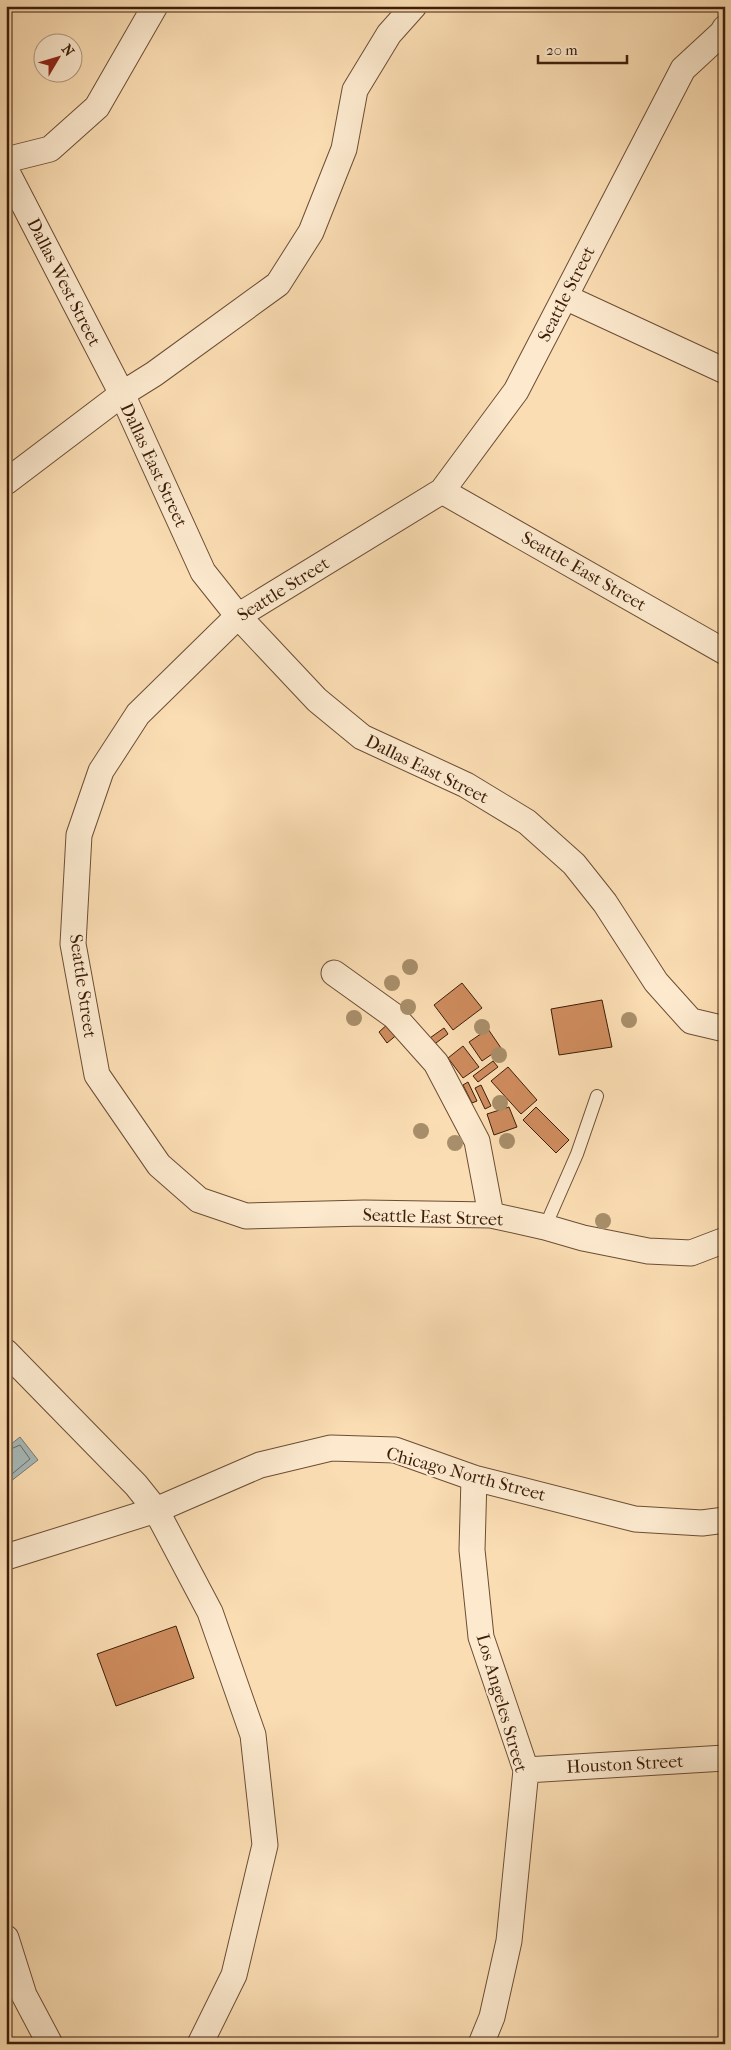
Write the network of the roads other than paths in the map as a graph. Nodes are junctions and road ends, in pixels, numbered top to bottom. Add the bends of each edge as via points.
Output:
1 (155, 6) edge
2 (414, 6) edge
3 (725, 28) edge
4 (6, 160) edge
5 (6, 170) edge
6 (565, 297) junction
7 (725, 371) edge
8 (122, 394) junction
9 (6, 482) edge
10 (442, 491) junction
11 (238, 616) junction
12 (725, 652) edge
13 (334, 973) dead end
14 (725, 1029) edge
15 (597, 1096) dead end
16 (199, 1200) joint
17 (491, 1215) junction
18 (545, 1227) junction
19 (725, 1240) edge
20 (6, 1352) edge
21 (474, 1478) junction
22 (156, 1510) junction
23 (725, 1520) edge
24 (6, 1556) edge
25 (725, 1758) edge
26 (526, 1770) junction
27 (6, 1938) edge
28 (50, 2044) edge
29 (200, 2044) edge
30 (481, 2044) edge

1 - 4 street via 97,107 50,149
2 - 8 street via 389,34 354,90 344,148 311,232 278,284
3 - 6 street, Seattle Street via 683,69
5 - 8 street, Dallas West Street
6 - 7 street
6 - 10 street, Seattle Street via 516,391
8 - 9 street
8 - 11 street, Dallas East Street via 203,572
10 - 11 street, Seattle Street
10 - 12 street, Seattle East Street
11 - 14 street, Dallas East Street via 317,700 362,738 466,784 527,822 574,864 605,903 656,982 691,1020
11 - 16 street, Seattle Street via 138,714 101,770 79,835 73,944 97,1074 159,1165
13 - 17 street via 394,1016 436,1063 477,1141
15 - 18 lane via 577,1154
16 - 17 street, Seattle East Street via 246,1216 364,1213
17 - 18 street, Seattle East Street
18 - 19 street, Seattle East Street via 648,1251 691,1253
20 - 22 street via 136,1485
21 - 22 street, Chicago North Street via 395,1450 331,1448 260,1466
21 - 23 street, Chicago North Street via 635,1519 702,1523
21 - 26 street, Los Angeles Street via 472,1550 481,1637
22 - 24 street, Chicago North Street
22 - 29 street via 210,1612 253,1735 265,1845 234,1975
25 - 26 street, Houston Street
26 - 30 street, Los Angeles Street via 509,1941 492,2017
27 - 28 street via 24,1995

